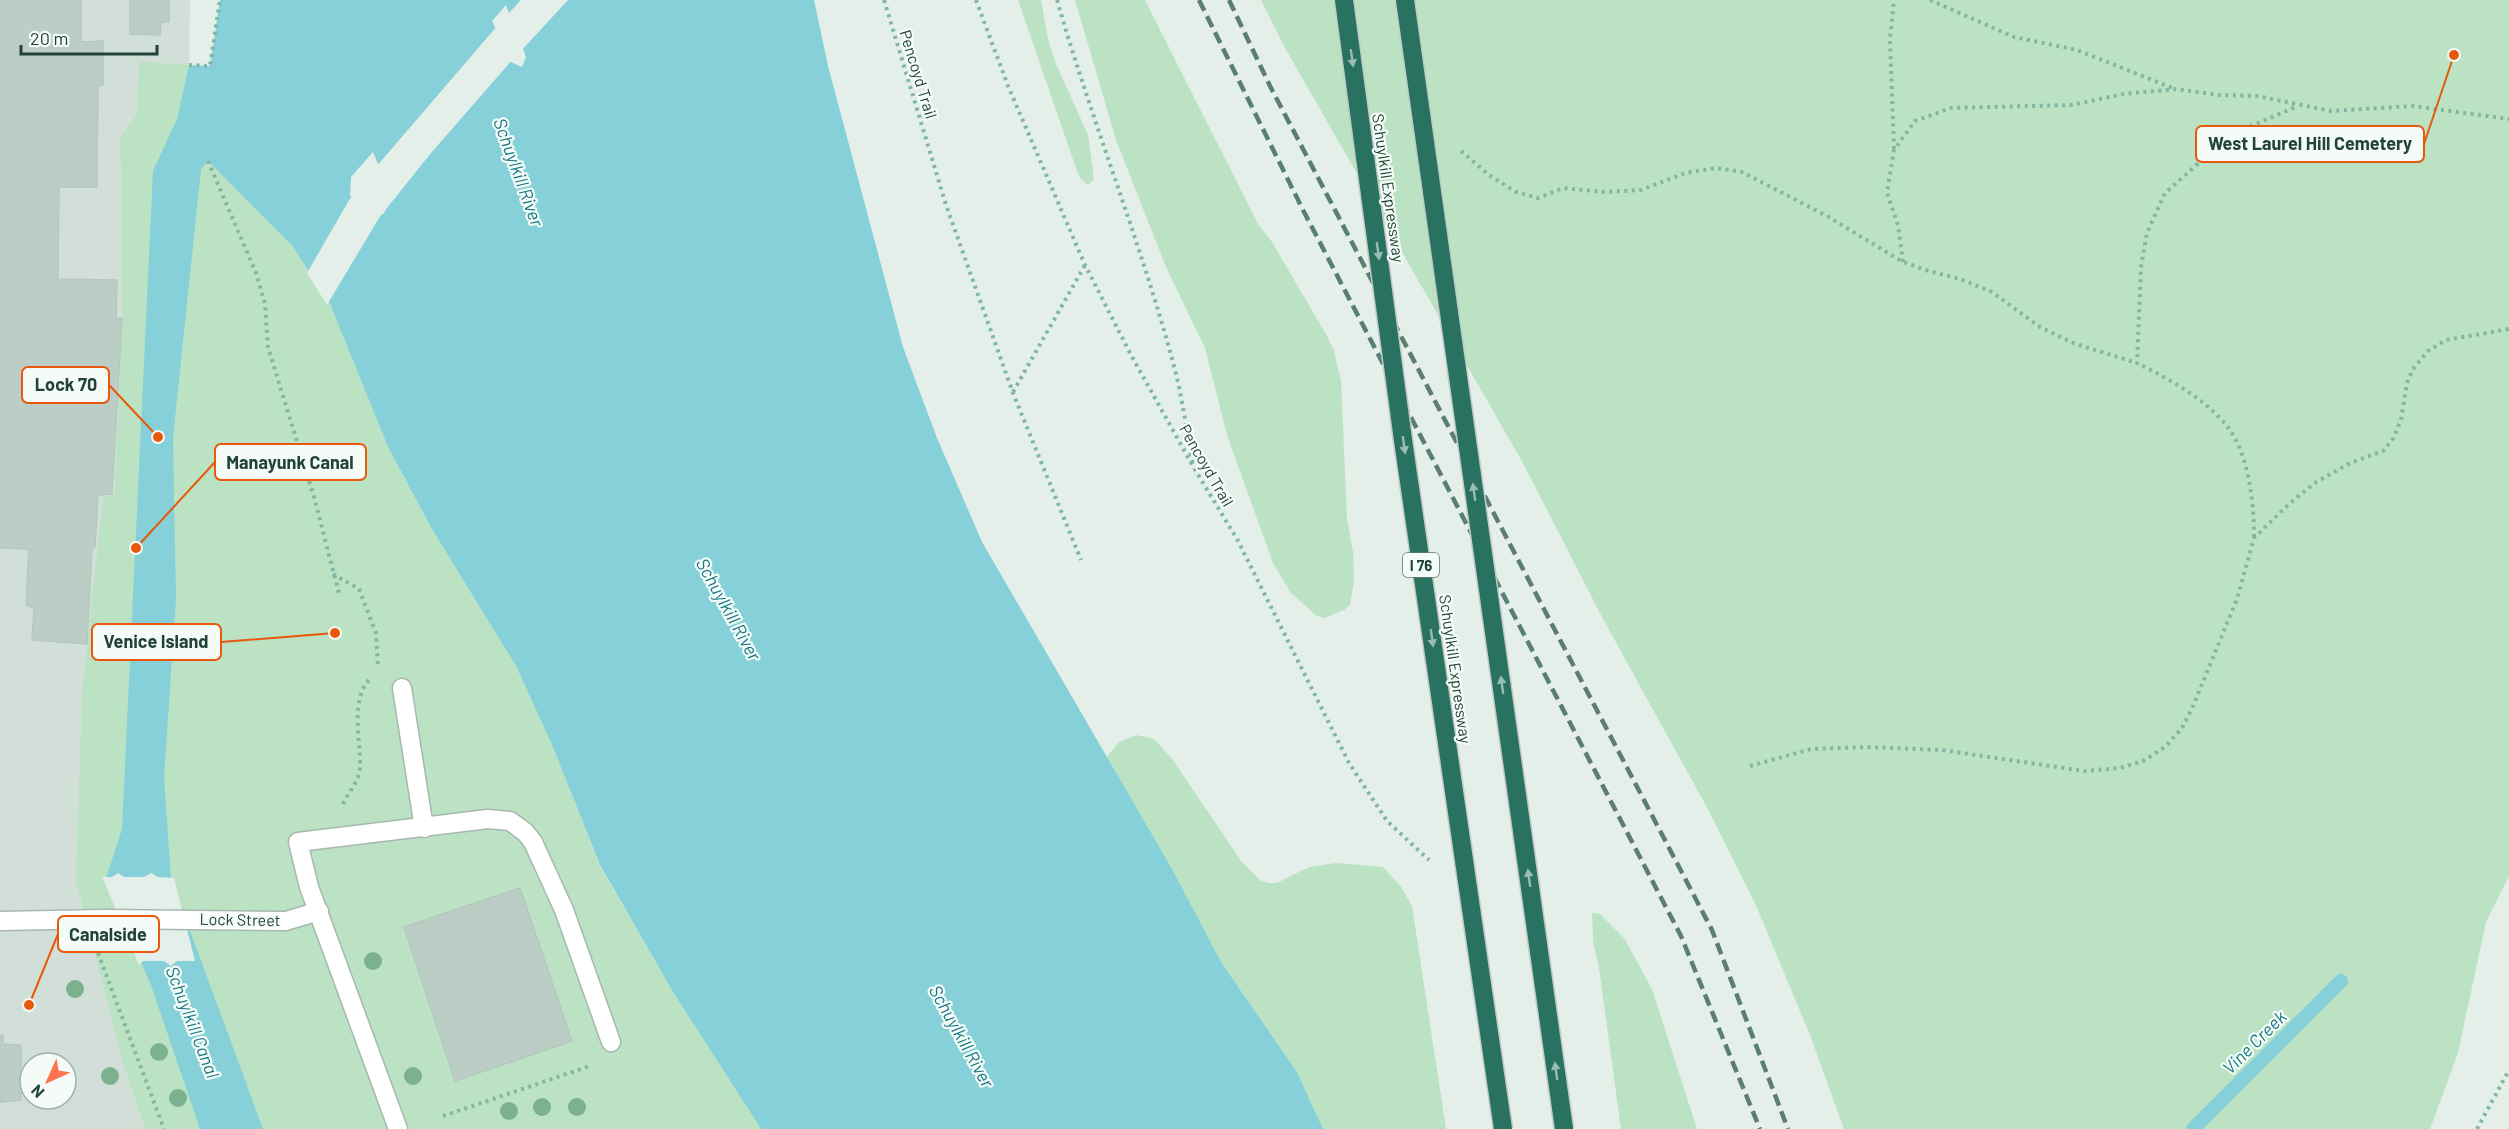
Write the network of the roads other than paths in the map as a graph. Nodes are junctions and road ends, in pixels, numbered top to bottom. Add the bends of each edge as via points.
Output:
1 (1344, 0) edge
2 (1405, 0) edge
3 (402, 688) dead end
4 (424, 828) junction
5 (319, 911) junction
6 (0, 921) edge
7 (611, 1042) dead end
8 (398, 1129) edge
9 (1503, 1129) edge
10 (1564, 1129) edge

1 -> 9 highway, Schuylkill Expressway / I 76, bridge via 1406,464
10 -> 2 highway, bridge
3 - 4 street
4 - 5 street via 298,842
4 - 7 street via 488,819 510,821 534,842 564,910
5 - 6 street, Lock Street via 286,921
5 - 8 street

